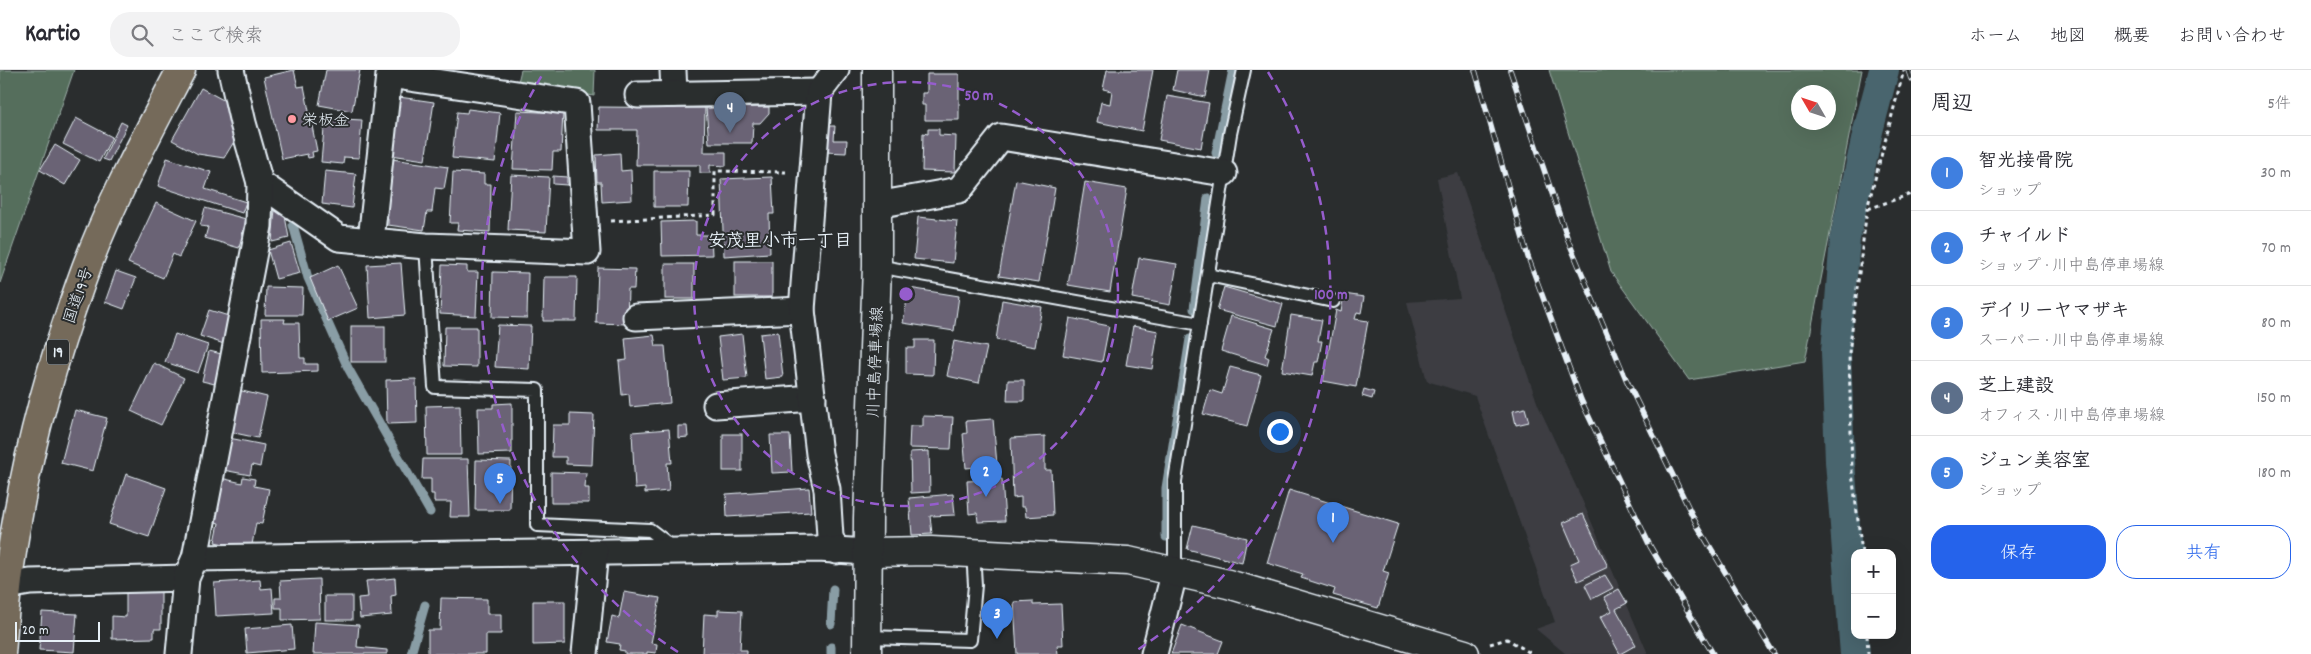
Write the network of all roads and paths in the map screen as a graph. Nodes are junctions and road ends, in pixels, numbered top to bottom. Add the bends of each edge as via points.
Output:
1 (181, 70) edge
2 (231, 70) edge
3 (836, 70) edge
4 (877, 70) edge
5 (1244, 70) edge
6 (1904, 70) edge
7 (673, 82) edge
8 (819, 92) junction
9 (638, 95) dead end
10 (812, 172) junction
11 (1224, 174) junction
12 (260, 182) junction
13 (1911, 194) edge
14 (877, 205) junction
15 (1867, 209) junction
16 (585, 223) junction
17 (371, 240) junction
18 (426, 246) junction
19 (877, 266) junction
20 (1208, 275) junction
21 (1333, 301) dead end
22 (802, 310) junction
23 (636, 317) dead end
24 (1200, 324) junction
25 (813, 398) junction
26 (716, 404) dead end
27 (1862, 549) edge
28 (678, 551) junction
29 (836, 551) junction
30 (596, 552) junction
31 (868, 552) junction
32 (973, 552) junction
33 (191, 568) junction
34 (1175, 570) junction
35 (7, 586) junction
36 (1867, 639) edge
37 (867, 645) edge
38 (1460, 653) edge
39 (1, 654) edge
40 (179, 654) edge
41 (585, 654) edge
42 (1154, 654) edge
43 (1532, 654) edge
44 (1868, 654) edge

1 - 35 highway, 国道19号 / 19 via 123,183 81,281 46,393 23,489
2 - 12 street
3 - 8 street
4 - 14 street, 川中島停車場線
5 - 11 lane
6 - 15 path
7 - 8 street
7 - 9 street
8 - 10 street
10 - 16 path via 715,171 714,215
10 - 22 street
11 - 14 street via 1001,137 959,190
11 - 20 lane
12 - 17 street via 339,238
12 - 33 street via 259,226
13 - 15 path
14 - 19 street, 川中島停車場線
15 - 27 path via 1849,353 1852,473
16 - 17 street via 577,103 389,75
16 - 18 street via 587,252
17 - 18 street
18 - 28 lane via 435,387 537,390 537,524 650,530
19 - 24 lane
19 - 31 street, 川中島停車場線
20 - 21 lane
20 - 24 lane
22 - 23 street
22 - 25 street
24 - 34 lane via 1175,481
25 - 26 street
25 - 29 street via 819,454 827,489 830,537
28 - 29 street
28 - 30 street
29 - 31 street
30 - 33 street
30 - 41 street
31 - 32 street
31 - 37 street, 川中島停車場線
32 - 34 street via 1128,561
32 - 37 lane via 975,585 970,640
33 - 35 street
33 - 40 street
34 - 38 street
34 - 42 street
35 - 39 highway, 国道19号 / 19
36 - 44 path
38 - 43 path via 1506,638

